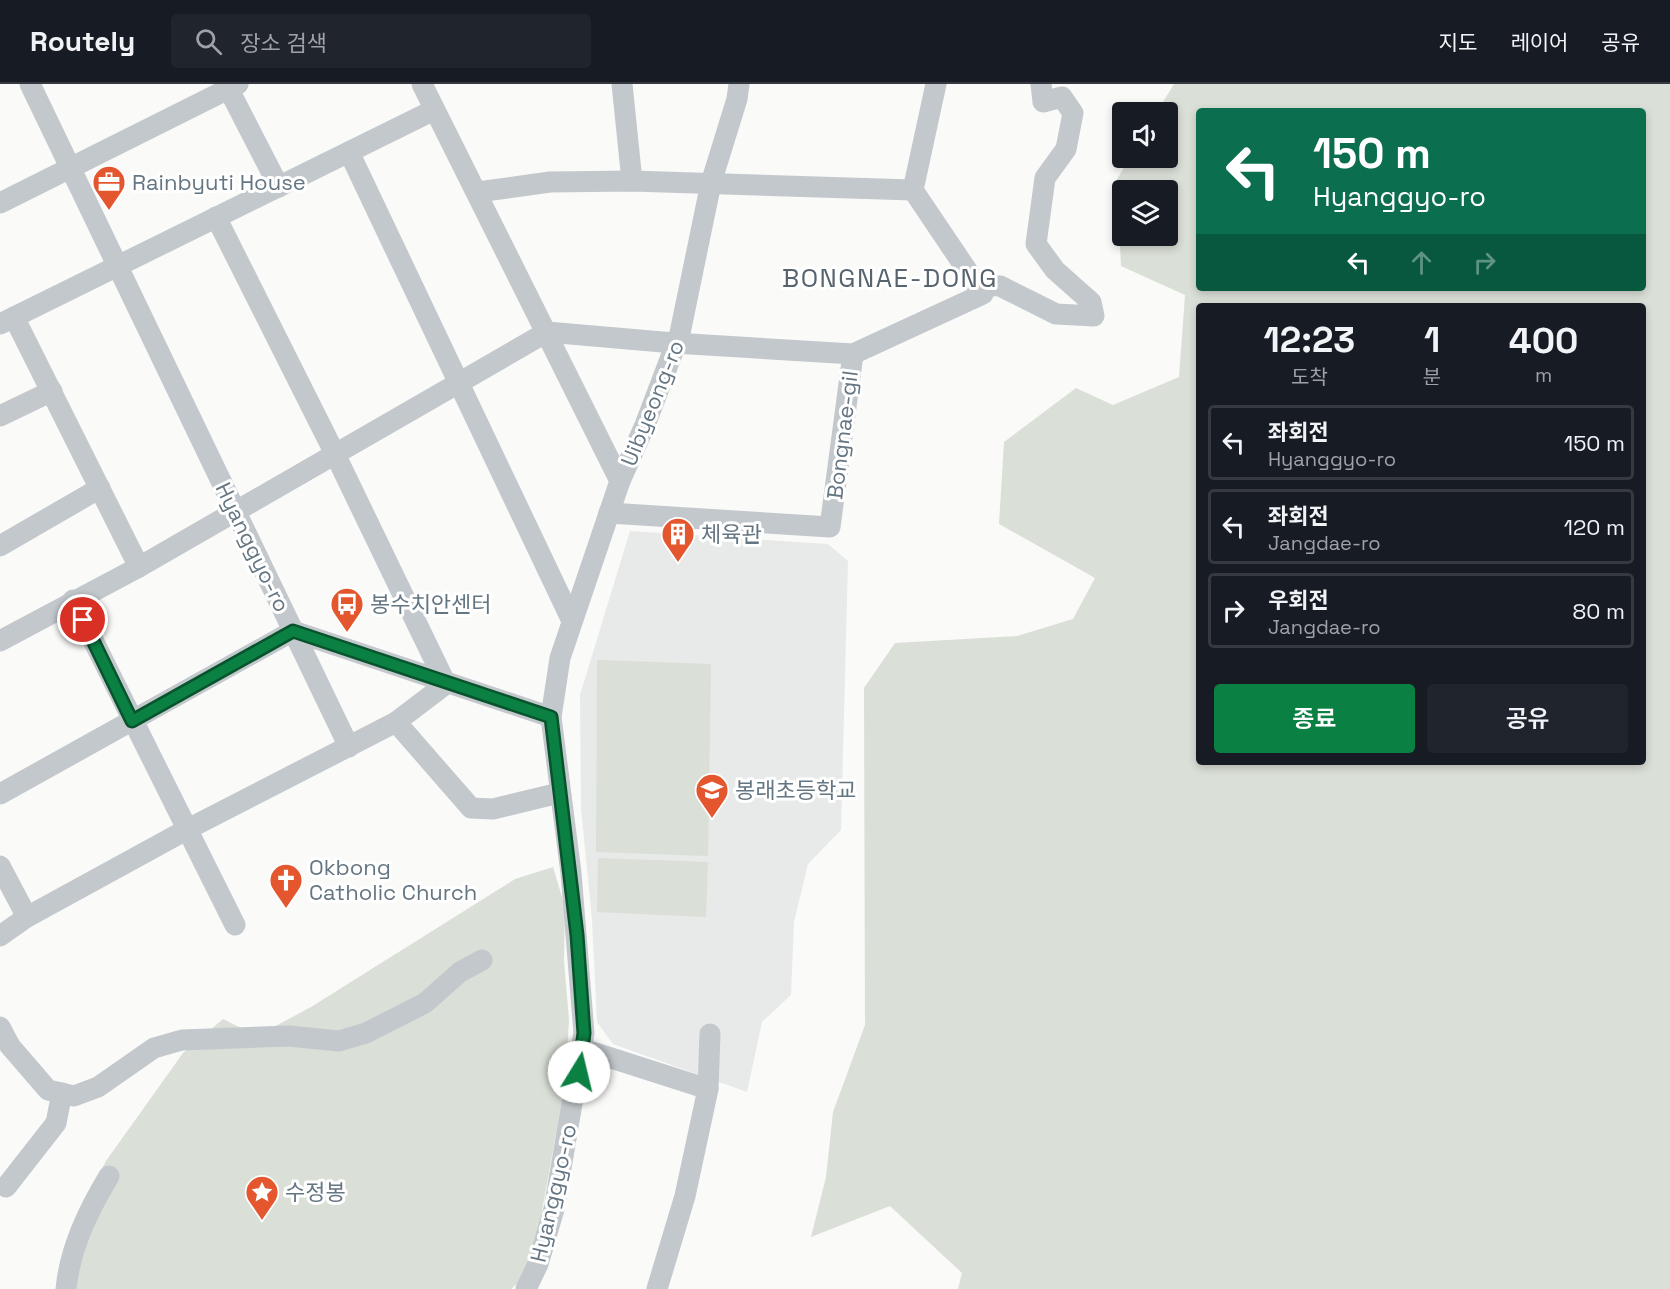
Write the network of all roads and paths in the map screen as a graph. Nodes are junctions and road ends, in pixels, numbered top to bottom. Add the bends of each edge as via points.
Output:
1 (30, 84) edge
2 (422, 84) edge
3 (622, 84) edge
4 (739, 84) edge
5 (936, 84) edge
6 (1041, 84) edge
7 (231, 86) edge
8 (434, 110) junction
9 (349, 152) junction
10 (70, 168) junction
11 (632, 181) junction
12 (711, 183) junction
13 (279, 186) junction
14 (913, 190) junction
15 (478, 192) junction
16 (0, 202) edge
17 (216, 218) junction
18 (117, 266) junction
19 (976, 285) junction
20 (7, 320) edge
21 (547, 332) junction
22 (674, 343) junction
23 (853, 354) junction
24 (460, 382) junction
25 (51, 391) junction
26 (0, 416) edge
27 (335, 454) junction
28 (620, 481) junction
29 (100, 488) junction
30 (235, 511) junction
31 (609, 513) junction
32 (0, 546) edge
33 (139, 567) junction
34 (73, 600) junction
35 (572, 621) junction
36 (293, 631) junction
37 (0, 641) edge
38 (446, 684) junction
39 (551, 717) junction
40 (132, 721) junction
41 (396, 722) junction
42 (349, 747) junction
43 (559, 793) junction
44 (0, 795) edge
45 (186, 830) junction
46 (0, 866) edge
47 (27, 917) junction
48 (235, 925) dead end
49 (0, 936) edge
50 (482, 960) dead end
51 (0, 1028) edge
52 (710, 1034) dead end
53 (583, 1049) junction
54 (708, 1089) junction
55 (62, 1093) junction
56 (108, 1176) dead end
57 (6, 1187) dead end
58 (66, 1289) edge
59 (526, 1289) edge
60 (657, 1289) edge

1 - 10 street, Hyanggyo-ro
2 - 8 street
3 - 11 street
4 - 12 street, Uibyeong-ro
5 - 14 street
6 - 19 street via 1043,102 1062,97 1074,113 1066,149 1045,178 1036,244 1055,270 1091,302 1094,316 1056,314 1000,286
7 - 10 street
7 - 13 street
8 - 9 street
8 - 15 street
9 - 13 street
9 - 24 street
10 - 16 street
10 - 18 street, Hyanggyo-ro
11 - 12 street
11 - 15 street via 550,182
12 - 14 street
12 - 22 street, Uibyeong-ro via 680,333
13 - 17 street
14 - 19 street
15 - 21 street
17 - 18 street
17 - 27 street
18 - 20 street
18 - 30 street, Hyanggyo-ro
19 - 23 street, Bongnae-gil via 982,294
20 - 25 street
21 - 22 street
21 - 24 street
21 - 28 street
22 - 23 street
22 - 28 street, Uibyeong-ro
23 - 31 street, Bongnae-gil via 830,527
24 - 27 street
24 - 35 street
25 - 26 street
25 - 29 street
27 - 30 street
27 - 38 street
28 - 31 street, Uibyeong-ro
29 - 32 street
29 - 33 street
30 - 33 street
30 - 36 street, Hyanggyo-ro
31 - 35 street, Uibyeong-ro
33 - 34 street
34 - 37 street
34 - 40 street
35 - 39 street, Uibyeong-ro via 560,658
36 - 38 street, Hyanggyo-ro
36 - 40 street
36 - 42 street
38 - 39 street, Hyanggyo-ro
38 - 41 street
39 - 43 street, Hyanggyo-ro
40 - 44 street
40 - 45 street
41 - 42 street
41 - 43 street via 471,808 493,809
42 - 45 street
43 - 53 street, Hyanggyo-ro via 576,925
45 - 47 street
45 - 48 street
46 - 47 street
47 - 49 street
50 - 55 street via 460,972 425,1003 366,1033 339,1041 288,1036 182,1040 154,1048 98,1087 74,1096
51 - 55 street via 10,1046 48,1090
52 - 54 street
53 - 54 street
53 - 59 street, Hyanggyo-ro via 554,1209 538,1264
54 - 60 street via 686,1196
55 - 57 street via 56,1123
56 - 58 street via 69,1262

